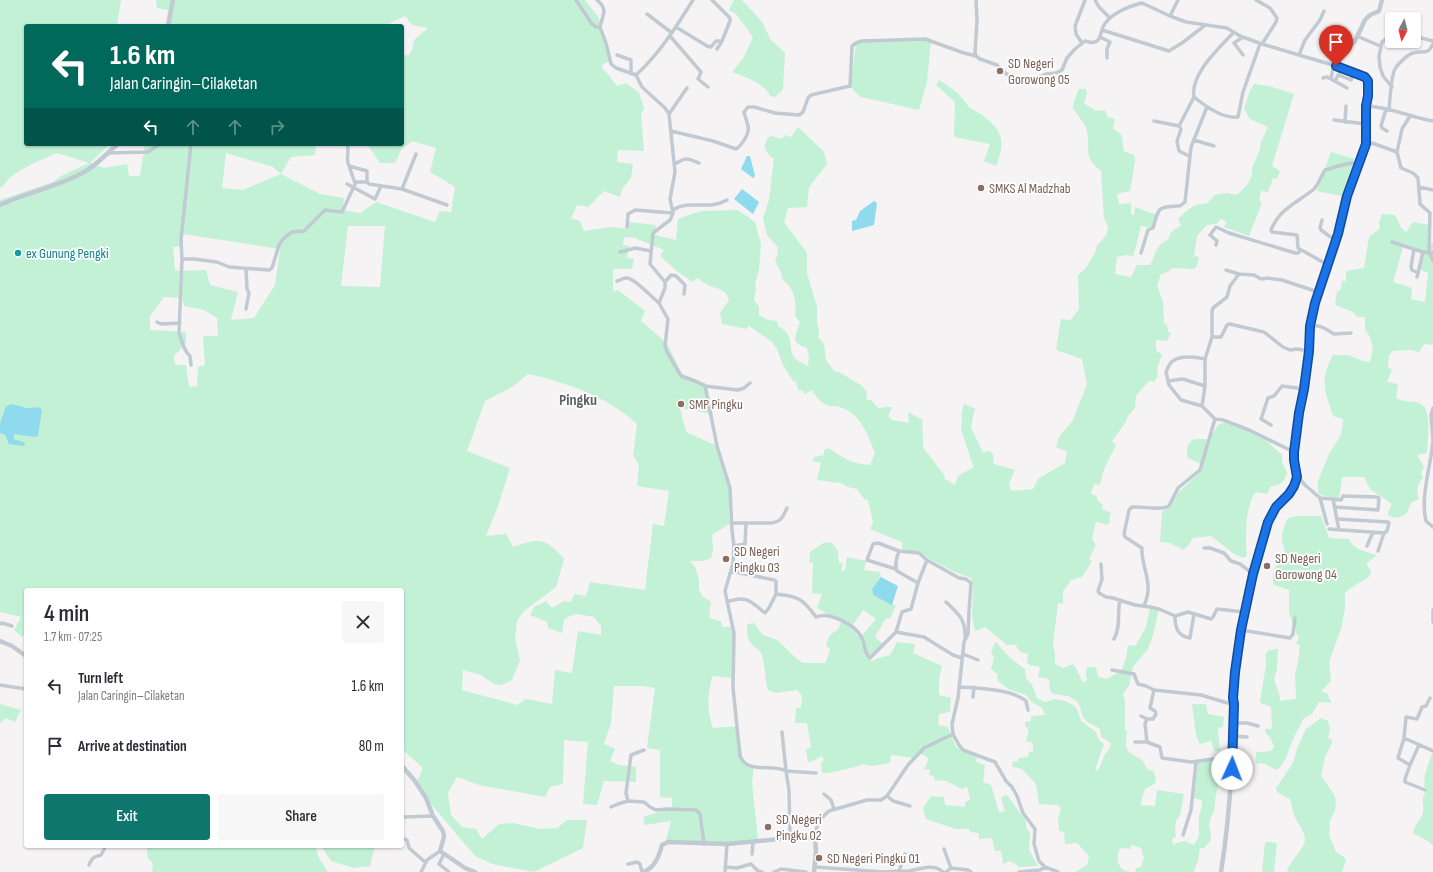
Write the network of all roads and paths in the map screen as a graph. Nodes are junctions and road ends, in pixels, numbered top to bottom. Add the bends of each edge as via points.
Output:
1 (173, 0) edge
2 (576, 0) edge
3 (597, 0) edge
4 (692, 0) edge
5 (712, 0) edge
6 (976, 0) edge
7 (1085, 0) edge
8 (1095, 0) edge
9 (1178, 0) edge
10 (1256, 0) edge
11 (1382, 0) edge
12 (1147, 2) edge
13 (1324, 12) dead end
14 (647, 14) dead end
15 (1170, 16) junction
16 (1110, 18) junction
17 (168, 24) edge
18 (676, 26) junction
19 (1204, 26) junction
20 (600, 27) junction
21 (1102, 30) junction
22 (1234, 32) junction
23 (671, 34) junction
24 (1357, 36) junction
25 (1100, 37) junction
26 (1243, 37) junction
27 (1421, 38) edge
28 (722, 41) junction
29 (1385, 41) edge
30 (1433, 42) edge
31 (1082, 43) junction
32 (1261, 44) junction
33 (1380, 46) junction
34 (717, 49) dead end
35 (617, 55) dead end
36 (1243, 55) dead end
37 (1299, 55) junction
38 (976, 56) junction
39 (1107, 58) dead end
40 (1336, 66) junction
41 (1342, 68) junction
42 (1354, 72) junction
43 (631, 74) junction
44 (636, 75) junction
45 (1339, 75) junction
46 (1322, 78) dead end
47 (1333, 80) junction
48 (708, 87) dead end
49 (1392, 87) junction
50 (687, 88) dead end
51 (1347, 88) dead end
52 (1194, 97) junction
53 (1346, 106) dead end
54 (1366, 106) junction
55 (1207, 107) junction
56 (1388, 109) junction
57 (669, 114) junction
58 (1410, 116) junction
59 (1334, 120) dead end
60 (1154, 121) dead end
61 (1345, 122) junction
62 (1433, 122) edge
63 (1366, 124) junction
64 (1179, 126) junction
65 (671, 130) junction
66 (1387, 131) dead end
67 (1194, 140) junction
68 (1366, 144) junction
69 (116, 146) edge
70 (157, 146) edge
71 (191, 146) edge
72 (348, 146) edge
73 (1214, 146) dead end
74 (1397, 152) junction
75 (107, 153) junction
76 (416, 154) dead end
77 (1190, 156) junction
78 (1360, 162) junction
79 (699, 163) dead end
80 (675, 164) junction
81 (349, 166) junction
82 (367, 182) junction
83 (347, 184) dead end
84 (354, 185) junction
85 (381, 186) junction
86 (1419, 187) junction
87 (402, 189) junction
88 (1433, 190) edge
89 (727, 200) dead end
90 (0, 205) edge
91 (447, 205) dead end
92 (673, 212) junction
93 (1322, 220) dead end
94 (627, 227) dead end
95 (1336, 241) junction
96 (1392, 242) dead end
97 (1216, 245) dead end
98 (1414, 249) junction
99 (1301, 250) junction
100 (651, 251) junction
101 (620, 252) dead end
102 (1423, 252) junction
103 (1141, 253) dead end
104 (1431, 253) edge
105 (182, 259) junction
106 (1433, 261) edge
107 (1328, 265) junction
108 (246, 269) junction
109 (1226, 270) dead end
110 (1239, 274) junction
111 (617, 281) dead end
112 (665, 282) junction
113 (1318, 292) junction
114 (684, 294) dead end
115 (659, 303) junction
116 (246, 309) dead end
117 (157, 322) dead end
118 (180, 323) junction
119 (1310, 326) junction
120 (1351, 333) dead end
121 (1212, 337) junction
122 (1309, 351) junction
123 (1205, 359) junction
124 (191, 365) dead end
125 (1168, 382) junction
126 (750, 383) dead end
127 (705, 386) junction
128 (1204, 386) junction
129 (1304, 389) junction
130 (1202, 406) junction
131 (1433, 408) edge
132 (1215, 418) junction
133 (1271, 425) dead end
134 (1433, 440) edge
135 (1294, 452) junction
136 (1298, 477) dead end
137 (1320, 498) junction
138 (1333, 499) junction
139 (1335, 507) junction
140 (787, 508) dead end
141 (1337, 519) junction
142 (731, 523) junction
143 (746, 524) junction
144 (1327, 524) dead end
145 (1433, 527) edge
146 (1329, 530) dead end
147 (1339, 530) junction
148 (1373, 532) junction
149 (1384, 533) junction
150 (734, 546) junction
151 (1367, 546) dead end
152 (1204, 548) dead end
153 (1378, 550) dead end
154 (899, 551) junction
155 (927, 560) junction
156 (1101, 564) dead end
157 (896, 569) junction
158 (731, 571) junction
159 (1253, 574) junction
160 (918, 583) junction
161 (776, 594) junction
162 (1120, 600) junction
163 (727, 602) junction
164 (946, 602) dead end
165 (1144, 606) junction
166 (1433, 610) edge
167 (1244, 612) junction
168 (1194, 614) junction
169 (1175, 616) junction
170 (1295, 618) dead end
171 (1433, 622) edge
172 (0, 624) edge
173 (12, 626) dead end
174 (1241, 630) junction
175 (896, 632) junction
176 (1114, 639) dead end
177 (0, 640) edge
178 (964, 642) junction
179 (24, 655) edge
180 (963, 656) junction
181 (978, 660) dead end
182 (1112, 670) dead end
183 (0, 685) edge
184 (959, 687) junction
185 (974, 687) junction
186 (24, 690) edge
187 (1154, 690) junction
188 (973, 697) dead end
189 (1430, 698) dead end
190 (1234, 704) junction
191 (1028, 710) dead end
192 (1141, 716) dead end
193 (1148, 719) junction
194 (1234, 723) junction
195 (1258, 726) dead end
196 (782, 732) dead end
197 (953, 734) junction
198 (1233, 736) junction
199 (1247, 737) dead end
200 (1404, 738) junction
201 (1134, 742) dead end
202 (1147, 742) junction
203 (1419, 745) junction
204 (644, 750) dead end
205 (1433, 751) edge
206 (1233, 760) junction
207 (1196, 762) junction
208 (1410, 765) junction
209 (404, 768) edge
210 (786, 771) junction
211 (816, 773) dead end
212 (1425, 790) dead end
213 (824, 794) dead end
214 (887, 796) junction
215 (628, 801) junction
216 (910, 806) dead end
217 (612, 807) dead end
218 (834, 809) junction
219 (433, 816) junction
220 (404, 817) edge
221 (1183, 835) dead end
222 (790, 838) junction
223 (814, 838) junction
224 (404, 839) edge
225 (753, 842) junction
226 (704, 844) junction
227 (727, 844) junction
228 (105, 848) edge
229 (944, 849) dead end
230 (442, 853) junction
231 (752, 854) dead end
232 (905, 854) dead end
233 (425, 862) junction
234 (89, 864) dead end
235 (628, 864) dead end
236 (725, 867) junction
237 (1045, 867) junction
238 (951, 868) junction
239 (815, 870) edge
240 (421, 872) edge
241 (449, 872) edge
242 (475, 872) edge
243 (642, 872) edge
244 (725, 872) edge
245 (762, 872) edge
246 (774, 872) edge
247 (806, 872) edge
248 (884, 872) edge
249 (899, 872) edge
250 (945, 872) edge
251 (971, 872) edge
252 (1019, 872) edge
253 (1058, 872) edge
254 (1221, 872) edge

1 - 17 street
2 - 20 street via 592,24
3 - 20 street via 604,10
4 - 18 street
5 - 28 street via 730,18
6 - 38 street
7 - 31 street via 1075,26 1076,34
8 - 16 street
9 - 15 street
10 - 32 street via 1270,8 1277,18
11 - 24 street via 1379,11 1365,20
12 - 15 street
12 - 16 street via 1136,4
13 - 37 street via 1305,40
14 - 23 street
15 - 19 street
16 - 21 street
18 - 23 street
18 - 28 street via 710,47 716,41
19 - 21 street via 1169,51
19 - 22 street via 1223,27
20 - 43 street via 610,64
21 - 25 street
22 - 26 street
22 - 52 street via 1200,72 1193,91
23 - 44 street via 652,61
23 - 48 street via 701,72 698,79
24 - 33 street
24 - 40 street
25 - 31 street via 1095,42
25 - 39 street via 1110,42
26 - 32 street
26 - 36 street via 1234,43
27 - 30 street
28 - 34 street
29 - 33 street
30 - 49 street via 1428,52 1406,56 1395,69
31 - 38 street via 1067,58 1062,70 1031,81 1012,79 997,65
32 - 37 street
32 - 55 street via 1243,92 1238,117 1228,117
33 - 49 street via 1380,67 1383,76
35 - 43 street via 631,60
37 - 40 street
38 - 65 street via 925,39 856,43 852,46 850,86 811,95 799,115 748,107 744,112 747,133 736,150
40 - 41 street
40 - 47 street via 1333,68
41 - 42 street
41 - 45 street
42 - 45 street via 1350,80
42 - 54 street via 1368,81
43 - 44 street
44 - 57 street via 642,87
45 - 47 street
46 - 47 street
47 - 51 street
49 - 56 street
50 - 57 street
52 - 55 street
52 - 64 street
53 - 61 street
54 - 56 street
54 - 63 street
55 - 67 street
56 - 58 street
56 - 66 street via 1381,126
57 - 65 street
58 - 62 street
58 - 74 street via 1402,128
59 - 61 street
60 - 64 street
61 - 63 street
63 - 68 street
64 - 77 street via 1179,151
65 - 80 street
67 - 73 street
67 - 77 street
68 - 74 street via 1372,143
68 - 78 street
69 - 75 street
70 - 75 street via 141,153
71 - 105 street via 181,240
72 - 81 street
74 - 86 street via 1401,168 1416,174
75 - 90 street via 85,172
76 - 87 street
77 - 103 street via 1185,202 1180,206 1162,208 1157,215 1154,228 1148,230
78 - 95 street via 1347,196
78 - 99 street via 1325,170 1316,187 1276,220 1271,231 1297,235 1297,247
79 - 80 street via 684,158
80 - 92 street via 670,199
81 - 82 street via 367,171
81 - 84 street
82 - 84 street via 358,181
82 - 85 street
83 - 84 street
84 - 85 street via 375,199
84 - 108 street via 342,212 325,210 304,231 292,232 283,239 272,268
85 - 87 street
86 - 88 street
86 - 104 street via 1420,204 1430,213
87 - 91 street
89 - 92 street via 714,206 683,205
92 - 94 street via 635,210 628,214
92 - 100 street via 670,220 653,233
93 - 95 street via 1321,230
95 - 107 street
96 - 98 street
97 - 99 street via 1217,241 1210,235 1216,227 1295,253
98 - 102 street
98 - 102 street via 1411,267 1418,275
99 - 107 street
100 - 101 street via 635,248
100 - 112 street via 650,264
102 - 104 street
104 - 106 street
105 - 108 street via 217,262 229,267
105 - 118 street
107 - 113 street
108 - 116 street via 249,293
109 - 110 street
110 - 113 street via 1282,280
110 - 121 street via 1230,286 1227,297 1213,308
111 - 115 street via 629,278
112 - 114 street via 671,275 676,276 684,286
112 - 115 street
113 - 119 street
115 - 127 street via 668,319 665,346 667,352 682,376
117 - 118 street
118 - 124 street via 182,344 190,356
119 - 120 street via 1326,328 1334,334
119 - 122 street
121 - 122 street via 1221,337 1230,324 1264,332 1290,350
121 - 123 street
122 - 129 street
123 - 125 street via 1190,357 1172,361 1166,372
123 - 128 street
125 - 128 street via 1183,379
125 - 130 street via 1181,400
126 - 127 street via 738,390
127 - 142 street via 717,446 730,488
128 - 130 street
129 - 133 street via 1282,386 1274,396 1268,398 1261,419
129 - 135 street
130 - 132 street
131 - 134 street
132 - 135 street via 1249,430
132 - 165 street via 1200,470 1178,488 1169,506 1137,506 1129,510 1124,534 1142,548 1148,590
134 - 145 street via 1425,502 1426,519
135 - 159 street via 1297,477 1294,486 1276,507 1268,522
136 - 137 street
137 - 138 street
137 - 144 street
138 - 139 street
138 - 139 street via 1341,500 1343,496 1379,498 1378,510
139 - 141 street
140 - 143 street via 777,522
141 - 147 street
141 - 149 street via 1388,522 1387,531
142 - 143 street
142 - 150 street
143 - 150 street via 745,544
146 - 147 street
147 - 148 street
148 - 149 street
148 - 151 street
149 - 153 street
150 - 158 street
152 - 159 street via 1224,553 1231,562 1240,564
154 - 155 street via 919,553
154 - 157 street
154 - 157 street via 875,543 867,560
155 - 160 street
155 - 178 street via 972,583 968,634
156 - 162 street via 1102,579 1099,593
157 - 160 street
158 - 161 street via 776,581
158 - 163 street via 725,591
159 - 167 street
160 - 175 street via 911,609 902,612
161 - 163 street via 765,614 747,599 738,598
161 - 175 street via 797,598 816,617 826,615 854,628 863,639 865,652 870,658
162 - 165 street
162 - 176 street via 1120,618
163 - 210 street via 733,621 733,688 740,756 748,765
164 - 178 street via 963,621
165 - 169 street
166 - 171 street
167 - 168 street via 1216,609 1211,619
167 - 174 street
168 - 169 street via 1184,612
168 - 169 street via 1190,638 1177,631
170 - 174 street via 1290,638
172 - 173 street
174 - 190 street via 1235,672
175 - 180 street via 924,638 953,654
177 - 179 street
178 - 180 street
180 - 181 street
180 - 184 street
182 - 187 street via 1134,674 1138,684
183 - 186 street
184 - 185 street
184 - 197 street via 952,724
185 - 188 street
185 - 191 street via 1019,696 1026,700
187 - 190 street via 1201,695
187 - 193 street via 1150,708 1156,714 1153,719
189 - 200 street via 1416,718 1406,718
190 - 194 street
192 - 193 street
193 - 202 street via 1145,724
194 - 195 street
194 - 198 street
196 - 210 street
197 - 214 street via 924,748 908,765
197 - 237 street via 963,750 993,760 997,764 1017,796 1025,817 1035,829 1035,847 1039,861
198 - 199 street
198 - 206 street
200 - 203 street
200 - 208 street via 1399,758
201 - 202 street
202 - 207 street via 1160,747 1162,758
203 - 205 street
203 - 208 street
204 - 215 street via 631,755 626,793
206 - 207 street via 1213,759
206 - 254 street via 1228,826
207 - 221 street via 1191,810
208 - 212 street via 1405,782
209 - 219 street via 426,798
210 - 211 street
210 - 222 street
213 - 218 street via 831,800
214 - 216 street via 893,801
214 - 218 street via 881,800 867,800
215 - 217 street
215 - 226 street via 644,802 656,810 696,810 699,812
218 - 223 street via 820,820
219 - 220 street
219 - 230 street via 443,831
222 - 223 street
222 - 225 street
223 - 239 street
224 - 233 street via 408,840 409,848
225 - 227 street
225 - 231 street
226 - 227 street
226 - 243 street via 664,843 655,863
227 - 236 street
228 - 234 street via 101,856 95,856
229 - 238 street
230 - 233 street
230 - 241 street via 439,864
230 - 242 street
232 - 249 street
233 - 240 street
235 - 243 street via 637,862
236 - 244 street
236 - 245 street via 737,868 751,864
237 - 252 street via 1040,870
237 - 253 street
238 - 250 street
238 - 251 street
239 - 248 street
246 - 247 street via 781,869
248 - 249 street
249 - 250 street via 928,868

